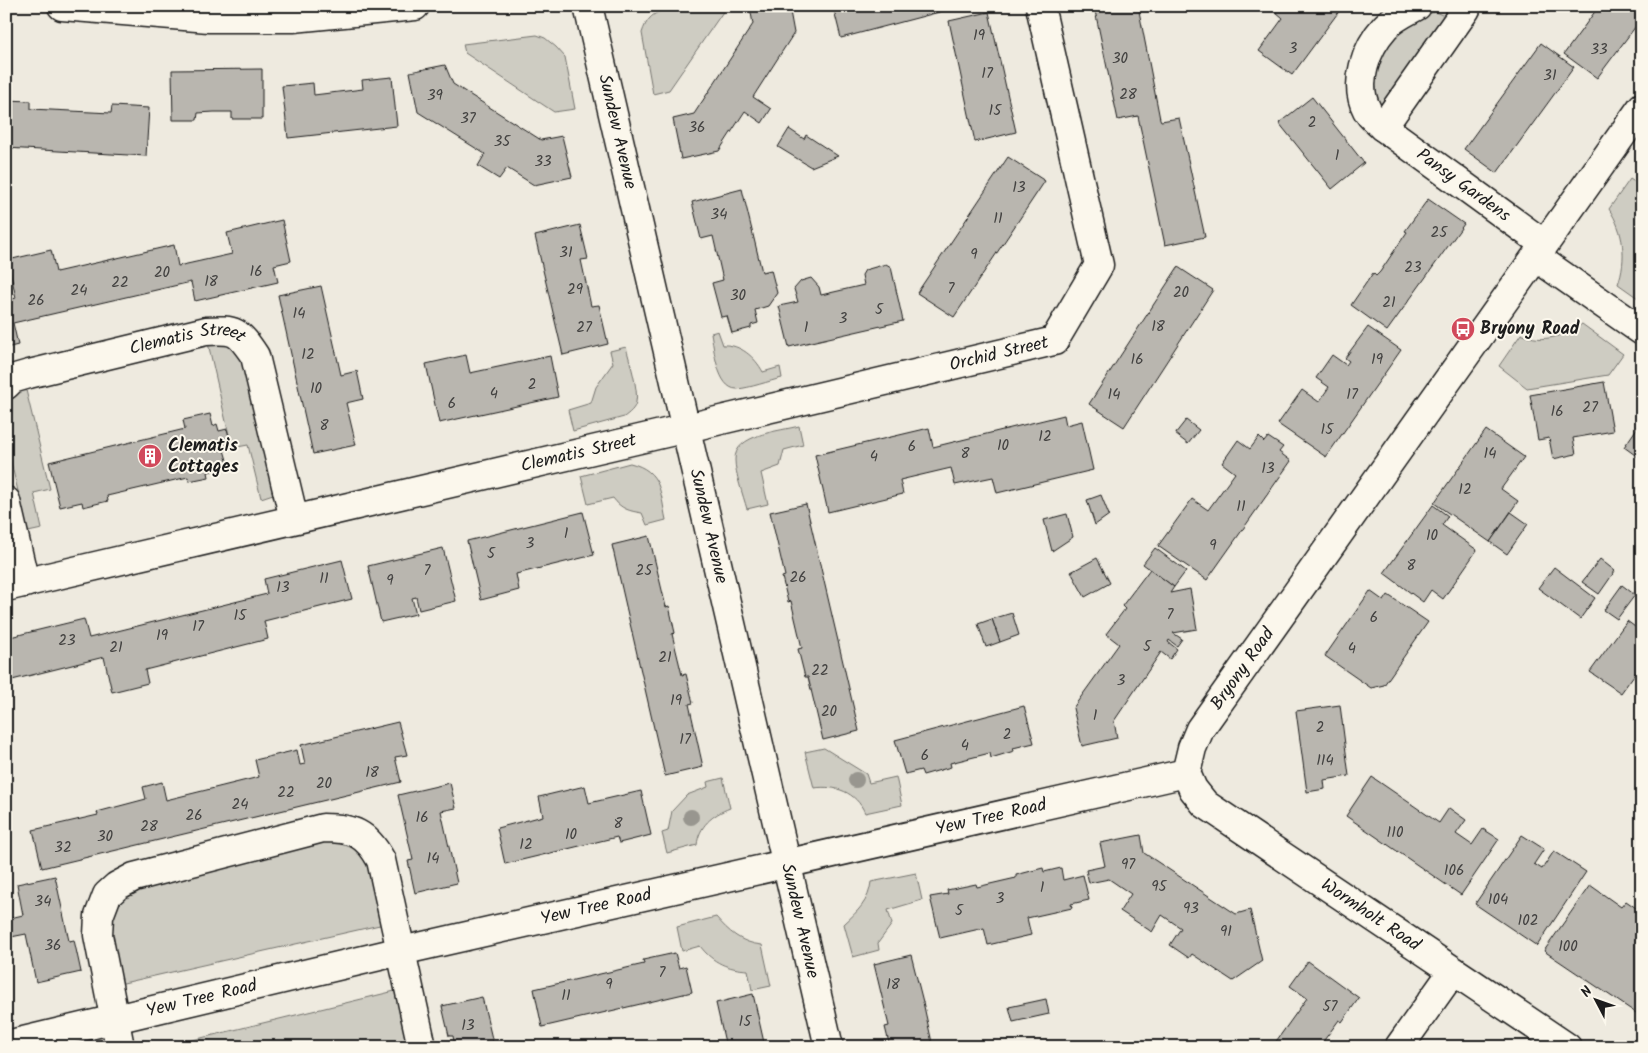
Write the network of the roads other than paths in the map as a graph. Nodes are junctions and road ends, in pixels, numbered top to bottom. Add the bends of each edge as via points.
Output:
1 (62, 6) edge
2 (415, 6) edge
3 (588, 6) edge
4 (1040, 6) edge
5 (1417, 6) edge
6 (1460, 6) edge
7 (209, 12) edge
8 (1642, 107) edge
9 (1383, 127) junction
10 (1540, 250) junction
11 (1642, 331) edge
12 (6, 385) edge
13 (687, 428) junction
14 (6, 501) edge
15 (294, 519) junction
16 (15, 585) edge
17 (1186, 773) junction
18 (786, 862) junction
19 (401, 951) junction
20 (1453, 971) junction
21 (115, 1018) junction
22 (6, 1045) edge
23 (120, 1047) edge
24 (422, 1047) edge
25 (829, 1047) edge
26 (1399, 1047) edge
27 (1567, 1047) edge

1 - 7 street
2 - 7 street via 293,18
3 - 13 street, Sundew Avenue
4 - 13 street, Orchid Street via 1099,265 1054,341
5 - 9 street, Pansy Gardens via 1386,26 1372,44 1364,64 1362,97 1367,112
6 - 9 street via 1466,9
8 - 10 street, Bryony Road
9 - 10 street, Pansy Gardens
10 - 11 street, Pansy Gardens
10 - 17 street, Bryony Road via 1200,729
12 - 15 street, Clematis Street via 12,379 29,374 206,331 229,329 244,339 256,356
13 - 15 street, Clematis Street
13 - 18 street, Sundew Avenue
14 - 16 street, Clematis Street
15 - 16 street, Clematis Street
17 - 18 street, Yew Tree Road
17 - 20 street, Wormholt Road via 1205,804
18 - 19 street, Yew Tree Road
18 - 25 street, Sundew Avenue
19 - 21 street, Yew Tree Road
19 - 21 street via 381,860 373,845 356,832 323,828 134,878 107,895 99,916 98,935
19 - 24 street
20 - 26 street
20 - 27 street, Wormholt Road
21 - 22 street, Yew Tree Road
21 - 23 street

